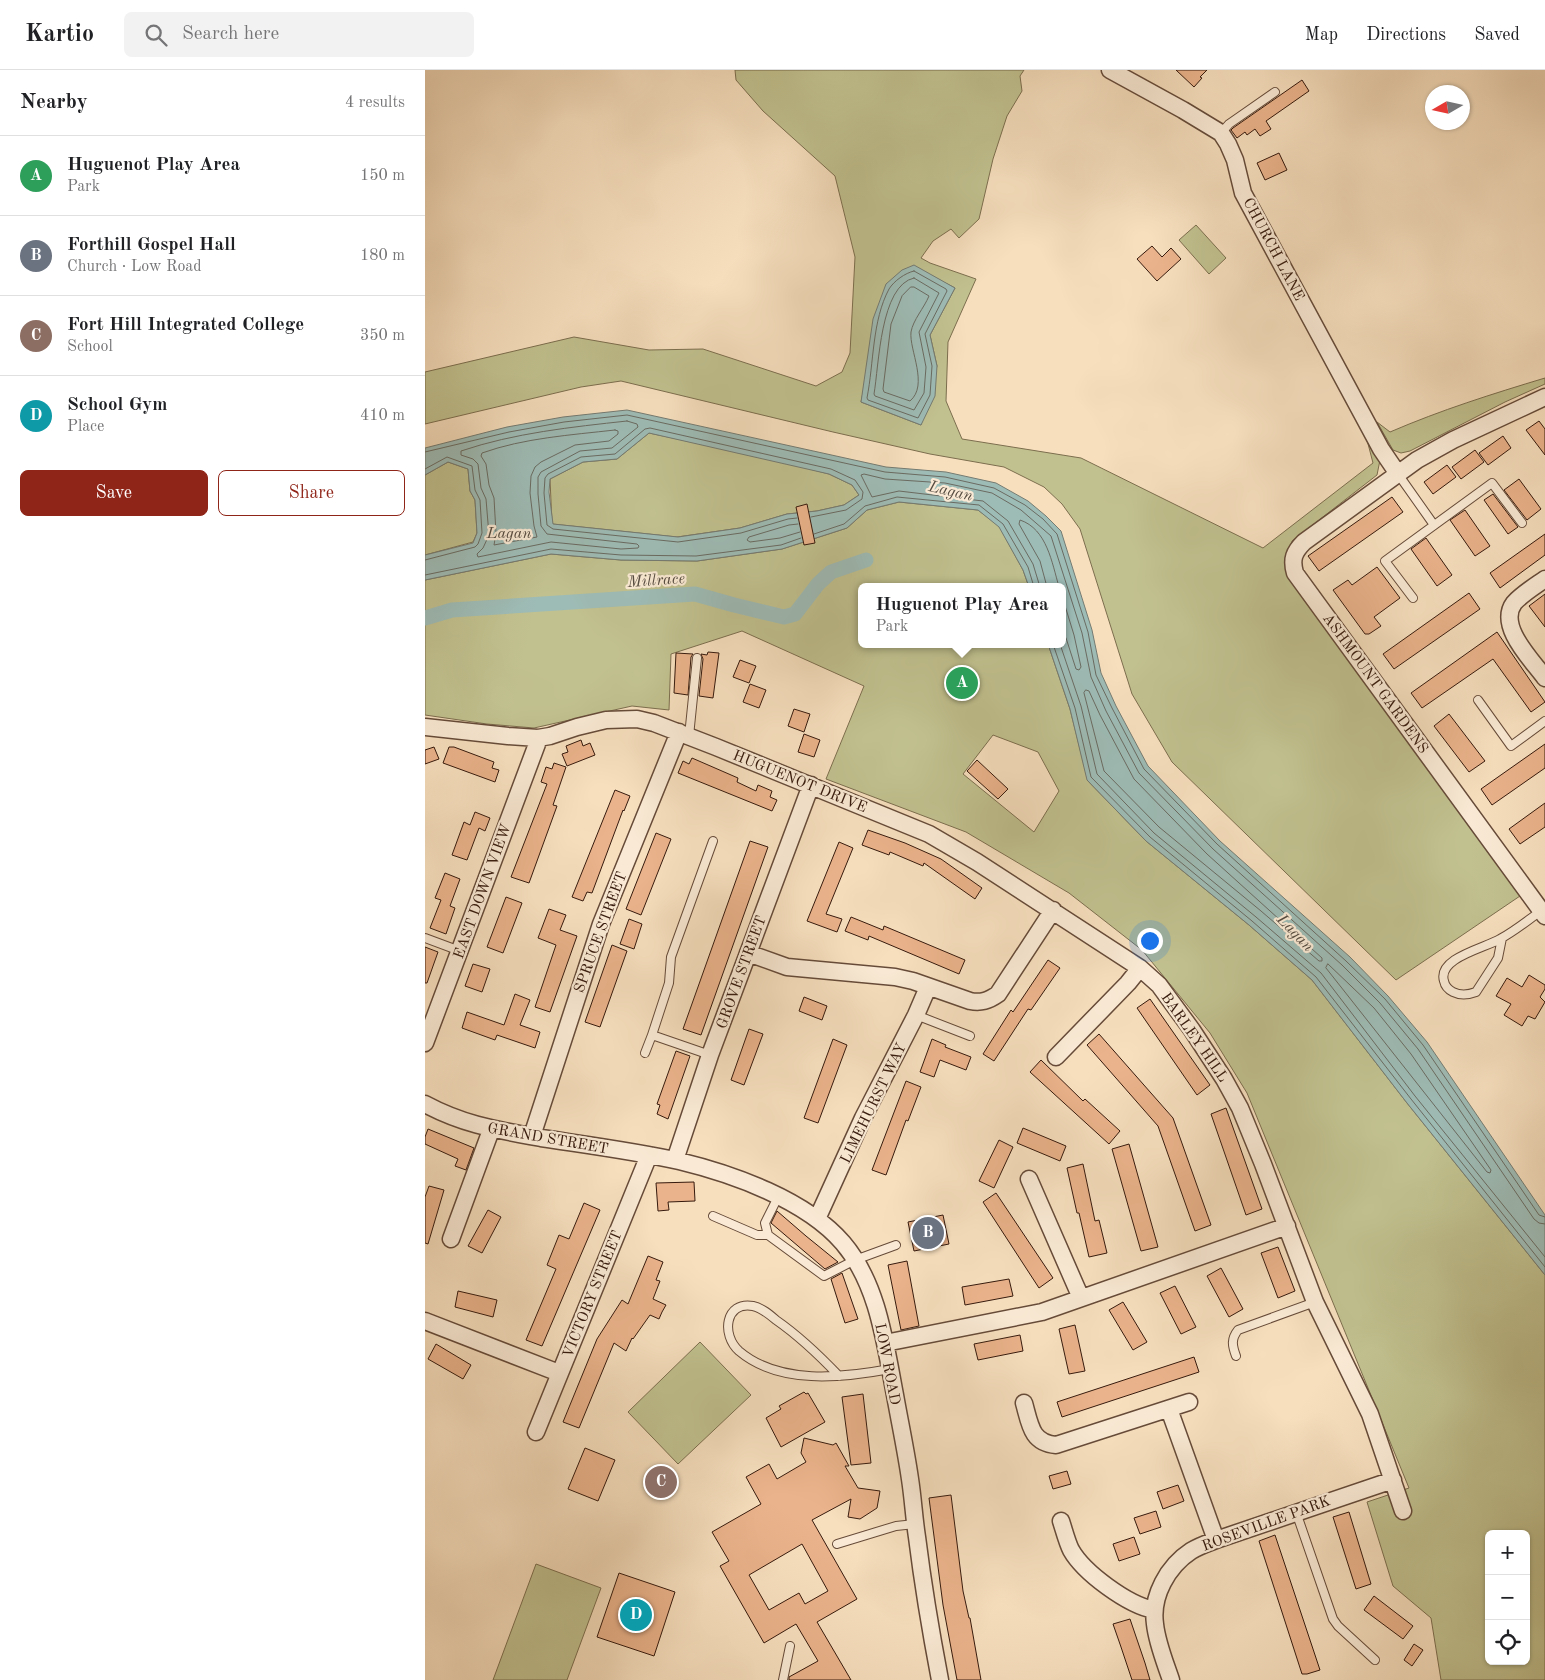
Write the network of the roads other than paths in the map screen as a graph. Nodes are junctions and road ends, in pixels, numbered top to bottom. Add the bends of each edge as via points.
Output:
1 (1109, 70) edge
2 (1275, 92) dead end
3 (1221, 133) junction
4 (1545, 397) edge
5 (1398, 474) junction
6 (1521, 523) dead end
7 (1433, 525) junction
8 (1545, 579) edge
9 (1413, 598) dead end
10 (697, 658) dead end
11 (1545, 678) edge
12 (1478, 700) dead end
13 (1545, 722) edge
14 (425, 727) edge
15 (684, 734) junction
16 (538, 738) junction
17 (811, 786) junction
18 (713, 842) dead end
19 (1053, 910) junction
20 (1543, 913) edge
21 (425, 938) edge
22 (1502, 938) junction
23 (460, 951) junction
24 (748, 953) junction
25 (1140, 968) junction
26 (928, 987) junction
27 (916, 1015) junction
28 (651, 1035) junction
29 (970, 1036) dead end
30 (425, 1043) edge
31 (645, 1054) dead end
32 (710, 1055) junction
33 (1056, 1057) dead end
34 (425, 1104) edge
35 (491, 1130) junction
36 (532, 1136) junction
37 (649, 1155) junction
38 (675, 1160) junction
39 (1029, 1179) dead end
40 (778, 1197) junction
41 (713, 1216) dead end
42 (817, 1219) junction
43 (1287, 1226) junction
44 (768, 1235) junction
45 (451, 1239) dead end
46 (896, 1245) dead end
47 (855, 1260) junction
48 (1081, 1298) junction
49 (1315, 1302) junction
50 (425, 1321) edge
51 (885, 1343) junction
52 (1236, 1356) dead end
53 (890, 1369) junction
54 (559, 1373) junction
55 (839, 1376) junction
56 (1189, 1402) dead end
57 (1023, 1403) dead end
58 (1169, 1409) junction
59 (536, 1432) dead end
60 (1393, 1480) junction
61 (1403, 1511) dead end
62 (1296, 1512) junction
63 (1061, 1521) dead end
64 (915, 1524) junction
65 (1216, 1540) junction
66 (837, 1544) dead end
67 (1154, 1610) junction
68 (790, 1646) dead end
69 (1375, 1660) dead end
70 (783, 1680) edge
71 (940, 1680) edge
72 (1171, 1680) edge

1 - 3 street
2 - 3 lane
3 - 5 street, CHURCH LANE via 1235,160 1243,193 1381,449
4 - 5 street, ASHMOUNT GARDENS via 1453,440
5 - 7 lane
5 - 20 street, ASHMOUNT GARDENS via 1304,542 1294,555 1293,567
6 - 7 lane via 1492,483
7 - 9 lane via 1385,562
8 - 11 street via 1515,602 1508,618 1514,636
10 - 15 lane
12 - 13 lane via 1511,746
14 - 16 street, HUGUENOT DRIVE
15 - 16 street, HUGUENOT DRIVE via 637,719 621,719 590,723
15 - 17 street, HUGUENOT DRIVE
15 - 36 street, SPRUCE STREET via 601,924
16 - 23 street, EAST DOWN VIEW
17 - 19 street, HUGUENOT DRIVE via 929,834
17 - 24 street, GROVE STREET
18 - 28 lane via 671,957 669,983
19 - 25 street, HUGUENOT DRIVE
19 - 26 street via 998,994 989,1000 969,1001
20 - 22 lane
21 - 23 lane
22 - 22 lane via 1498,958 1476,992 1462,995 1445,986 1443,970 1447,965
23 - 30 street, EAST DOWN VIEW
24 - 26 street via 787,967 895,977
24 - 32 street, GROVE STREET
25 - 33 street via 1129,984
25 - 43 street, BARLEY HILL via 1159,985 1225,1078
26 - 27 street, LIMEHURST WAY
27 - 29 lane
27 - 42 street, LIMEHURST WAY via 863,1118
28 - 31 lane
28 - 32 lane
32 - 38 street, GROVE STREET
34 - 35 street, GRAND STREET via 456,1119
35 - 36 street, GRAND STREET
35 - 45 street
36 - 37 street, GRAND STREET
37 - 38 street, GRAND STREET
37 - 54 street, VICTORY STREET
38 - 40 street, LOW ROAD via 737,1179
39 - 48 street
40 - 42 street, LOW ROAD
40 - 44 lane via 765,1224
41 - 44 lane via 757,1235
42 - 47 street, LOW ROAD via 843,1243
43 - 48 street
43 - 49 street, BARLEY HILL
44 - 47 lane via 824,1276
46 - 47 lane
47 - 51 street, LOW ROAD via 871,1292
48 - 51 street via 1041,1312
49 - 52 lane via 1238,1330 1232,1343
49 - 60 street via 1370,1414
50 - 54 street
51 - 53 street, LOW ROAD
53 - 55 lane
53 - 64 street, LOW ROAD
54 - 59 street, VICTORY STREET
55 - 55 lane via 781,1372 758,1363 731,1340 727,1330 731,1314 746,1306 761,1309 807,1343
56 - 58 street
57 - 58 street via 1036,1437 1045,1444 1056,1445
58 - 65 street
60 - 61 street
60 - 62 street, ROSEVILLE PARK
62 - 65 street, ROSEVILLE PARK
62 - 69 lane via 1333,1619
63 - 67 street via 1081,1565 1138,1606
64 - 66 lane via 896,1526
64 - 71 street, LOW ROAD
65 - 67 street, ROSEVILLE PARK via 1193,1550 1171,1569
67 - 72 street, ROSEVILLE PARK via 1158,1638
68 - 70 lane

